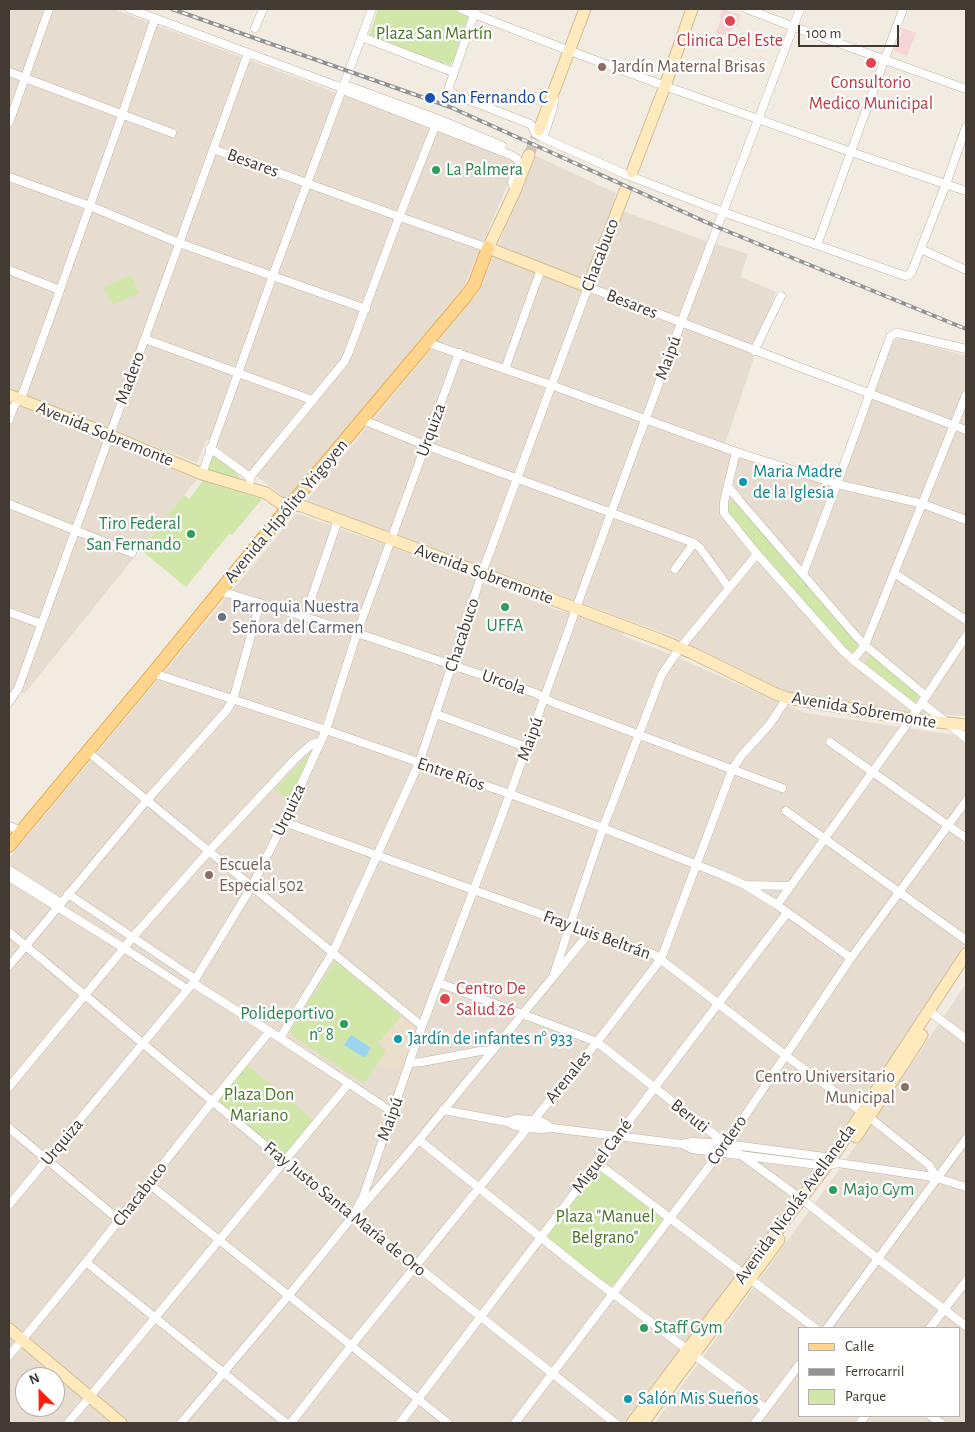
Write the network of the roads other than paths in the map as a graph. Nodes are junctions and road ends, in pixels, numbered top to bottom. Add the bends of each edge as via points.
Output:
1 (49, 9) edge
2 (130, 9) edge
3 (263, 9) edge
4 (372, 9) edge
5 (461, 9) edge
6 (585, 9) edge
7 (692, 9) edge
8 (747, 9) edge
9 (800, 9) edge
10 (904, 9) edge
11 (475, 11) edge
12 (155, 18) junction
13 (794, 27) junction
14 (255, 28) dead end
15 (362, 37) junction
16 (570, 51) junction
17 (248, 52) junction
18 (884, 59) junction
19 (9, 72) edge
20 (453, 72) junction
21 (24, 78) junction
22 (665, 86) junction
23 (342, 88) junction
24 (966, 89) edge
25 (122, 115) junction
26 (759, 119) junction
27 (437, 122) junction
28 (9, 123) edge
29 (966, 127) edge
30 (172, 133) dead end
31 (539, 133) junction
32 (213, 149) junction
33 (851, 152) junction
34 (529, 155) tunnel mouth
35 (630, 174) junction
36 (9, 176) edge
37 (307, 182) junction
38 (946, 184) junction
39 (515, 191) junction
40 (625, 191) dead end
41 (966, 191) edge
42 (90, 206) junction
43 (723, 212) junction
44 (400, 217) junction
45 (179, 243) junction
46 (817, 245) junction
47 (488, 248) junction
48 (921, 249) junction
49 (541, 269) junction
50 (9, 270) edge
51 (966, 270) edge
52 (272, 275) junction
53 (588, 288) junction
54 (60, 290) junction
55 (781, 296) dead end
56 (366, 309) junction
57 (681, 322) junction
58 (145, 340) junction
59 (428, 343) junction
60 (966, 349) edge
61 (754, 351) junction
62 (459, 353) junction
63 (504, 368) junction
64 (238, 372) junction
65 (551, 385) junction
66 (869, 394) junction
67 (966, 395) edge
68 (13, 397) edge
69 (312, 400) junction
70 (646, 419) junction
71 (9, 420) edge
72 (363, 420) junction
73 (954, 426) junction
74 (966, 430) edge
75 (110, 435) junction
76 (426, 445) junction
77 (210, 448) junction
78 (736, 452) junction
79 (202, 474) junction
80 (517, 479) junction
81 (251, 483) junction
82 (837, 484) junction
83 (728, 486) junction
84 (739, 500) junction
85 (724, 502) junction
86 (9, 504) edge
87 (292, 504) junction
88 (923, 504) junction
89 (612, 513) junction
90 (338, 520) junction
91 (966, 520) edge
92 (75, 529) junction
93 (391, 539) junction
94 (694, 544) junction
95 (132, 553) dead end
96 (757, 554) junction
97 (675, 569) dead end
98 (482, 573) junction
99 (894, 573) junction
100 (803, 574) junction
101 (729, 588) junction
102 (220, 591) junction
103 (260, 603) junction
104 (577, 608) junction
105 (9, 612) edge
106 (305, 617) junction
107 (966, 620) edge
108 (41, 624) junction
109 (357, 633) junction
110 (966, 636) edge
111 (865, 645) junction
112 (680, 648) junction
113 (853, 660) junction
114 (452, 665) junction
115 (153, 673) junction
116 (545, 698) junction
117 (787, 698) junction
118 (924, 699) junction
119 (233, 700) junction
120 (9, 702) edge
121 (436, 714) junction
122 (913, 715) junction
123 (947, 724) junction
124 (966, 725) edge
125 (326, 730) junction
126 (638, 735) junction
127 (966, 738) edge
128 (320, 742) junction
129 (830, 742) dead end
130 (526, 747) junction
131 (88, 752) junction
132 (419, 763) junction
133 (732, 770) junction
134 (872, 772) junction
135 (782, 788) dead end
136 (510, 794) junction
137 (147, 800) junction
138 (966, 801) edge
139 (786, 811) dead end
140 (284, 822) junction
141 (948, 825) junction
142 (9, 826) edge
143 (603, 828) junction
144 (21, 831) junction
145 (966, 838) edge
146 (824, 839) junction
147 (9, 845) edge
148 (209, 851) junction
149 (377, 856) junction
150 (697, 865) junction
151 (9, 870) edge
152 (9, 877) edge
153 (745, 885) junction
154 (252, 886) junction
155 (790, 886) junction
156 (473, 889) junction
157 (898, 892) junction
158 (68, 894) junction
159 (59, 905) junction
160 (778, 905) junction
161 (787, 913) junction
162 (570, 925) junction
163 (9, 932) edge
164 (590, 932) junction
165 (133, 937) junction
166 (966, 940) edge
167 (26, 945) junction
168 (124, 948) junction
169 (333, 952) junction
170 (966, 954) edge
171 (851, 958) junction
172 (661, 959) junction
173 (9, 966) edge
174 (966, 968) edge
175 (554, 974) junction
176 (439, 983) junction
177 (192, 984) junction
178 (84, 996) junction
179 (718, 1004) junction
180 (523, 1014) junction
181 (932, 1014) junction
182 (422, 1026) junction
183 (270, 1032) junction
184 (280, 1038) junction
185 (966, 1039) edge
186 (597, 1042) junction
187 (143, 1044) junction
188 (493, 1050) junction
189 (785, 1055) junction
190 (410, 1063) junction
191 (349, 1083) junction
192 (9, 1087) edge
193 (654, 1088) junction
194 (212, 1102) junction
195 (443, 1110) junction
196 (392, 1112) junction
197 (865, 1114) junction
198 (533, 1120) junction
199 (507, 1122) junction
200 (9, 1128) edge
201 (527, 1128) junction
202 (552, 1128) junction
203 (617, 1137) junction
204 (966, 1139) edge
205 (420, 1140) junction
206 (682, 1144) junction
207 (726, 1144) junction
208 (720, 1152) junction
209 (741, 1155) junction
210 (47, 1160) junction
211 (284, 1161) junction
212 (832, 1162) junction
213 (597, 1163) junction
214 (937, 1178) junction
215 (148, 1183) junction
216 (966, 1187) edge
217 (480, 1188) junction
218 (805, 1201) junction
219 (9, 1205) edge
220 (354, 1216) junction
221 (669, 1218) junction
222 (119, 1220) junction
223 (540, 1238) junction
224 (219, 1241) junction
225 (878, 1259) junction
226 (86, 1262) junction
227 (417, 1266) junction
228 (747, 1277) junction
229 (966, 1281) edge
230 (612, 1294) junction
231 (289, 1295) junction
232 (945, 1309) junction
233 (481, 1316) junction
234 (155, 1318) junction
235 (966, 1326) edge
236 (814, 1327) edge
237 (828, 1327) edge
238 (931, 1327) edge
239 (9, 1329) edge
240 (22, 1340) junction
241 (351, 1346) junction
242 (691, 1353) junction
243 (9, 1356) edge
244 (798, 1367) edge
245 (222, 1373) junction
246 (552, 1373) junction
247 (89, 1397) junction
248 (417, 1398) junction
249 (766, 1409) junction
250 (68, 1423) edge
251 (121, 1423) edge
252 (181, 1423) edge
253 (286, 1423) edge
254 (291, 1423) edge
255 (400, 1423) edge
256 (448, 1423) edge
257 (515, 1423) edge
258 (616, 1423) edge
259 (632, 1423) edge
260 (643, 1423) edge
261 (755, 1423) edge

1 - 21 street
2 - 12 street
3 - 14 street
4 - 15 street
5 - 11 street
6 - 16 main road
7 - 22 main road
8 - 13 street
9 - 13 street, Maipú
10 - 18 street
11 - 16 street
11 - 20 street
12 - 17 street
12 - 25 street
13 - 18 street
13 - 26 street, Maipú
15 - 20 street
15 - 23 street
16 - 22 street
16 - 31 main road
17 - 23 street
17 - 32 street, Madero
18 - 24 street
18 - 33 street
19 - 21 street
20 - 31 street via 449,87 451,93 530,124
21 - 25 street
21 - 28 street
22 - 26 street
22 - 35 main road
23 - 27 street
23 - 37 street
25 - 30 street
25 - 42 street
26 - 33 street
26 - 43 street, Maipú
27 - 39 street via 517,160 520,164 512,182
27 - 44 street
29 - 38 street
31 - 35 street
32 - 37 street, Besares
32 - 45 street, Madero
33 - 38 street
33 - 46 street
34 - 39 main road, Avenida Hipólito Yrigoyen
35 - 43 street
36 - 42 street
37 - 44 street, Besares
37 - 52 street
38 - 41 street
38 - 48 street
39 - 47 main road, Avenida Hipólito Yrigoyen
40 - 53 main road, Chacabuco
42 - 45 street
42 - 54 street
43 - 46 street
43 - 57 street, Maipú
44 - 47 street, Besares
44 - 56 street
45 - 52 street
45 - 58 street, Madero
46 - 48 street via 905,276 912,271
47 - 49 main road, Besares
47 - 59 main road, Avenida Hipólito Yrigoyen via 474,285
48 - 51 street
49 - 53 main road, Besares
49 - 63 street
50 - 54 street
52 - 56 street
52 - 64 street
53 - 57 street, Besares
53 - 65 street, Chacabuco
54 - 68 street via 22,393
55 - 61 street
56 - 69 street via 344,362
57 - 61 street, Besares
57 - 70 street, Maipú
58 - 64 street
58 - 75 street, Madero
59 - 62 street
59 - 72 main road, Avenida Hipólito Yrigoyen
60 - 66 street via 894,334 890,337
61 - 66 street, Besares
62 - 63 street
62 - 76 street, Urquiza
63 - 65 street
64 - 69 street
64 - 77 street
65 - 70 street
65 - 80 street, Chacabuco
66 - 73 street, Besares
66 - 82 street
67 - 73 street
68 - 71 street
68 - 75 main road, Avenida Sobremonte
69 - 81 street
70 - 78 street
70 - 89 street, Maipú
72 - 76 street
72 - 87 main road, Avenida Hipólito Yrigoyen
73 - 74 street, Besares
73 - 88 street
75 - 79 main road, Avenida Sobremonte
75 - 92 street, Madero
76 - 80 street
76 - 93 street, Urquiza
77 - 79 street
77 - 81 street
78 - 82 street
78 - 83 street
79 - 81 main road, Avenida Sobremonte
80 - 89 street
80 - 98 street, Chacabuco
81 - 87 main road, Avenida Sobremonte via 280,503
82 - 88 street
82 - 100 street
83 - 84 street
83 - 85 street
84 - 85 street via 730,498
84 - 100 street
85 - 96 street via 724,513
86 - 92 street
87 - 90 main road, Avenida Sobremonte
87 - 102 main road, Avenida Hipólito Yrigoyen
88 - 91 street
88 - 99 street
89 - 94 street
89 - 104 street, Maipú
90 - 93 main road, Avenida Sobremonte
90 - 106 street
92 - 95 street
92 - 108 street, Madero
93 - 98 main road, Avenida Sobremonte
93 - 109 street, Urquiza
94 - 97 street
94 - 101 street
96 - 101 street
96 - 113 street
98 - 104 main road, Avenida Sobremonte
98 - 114 street, Chacabuco
99 - 107 street
99 - 111 street
100 - 111 street
101 - 112 street
102 - 103 street, Urcola
102 - 115 main road, Avenida Hipólito Yrigoyen
103 - 106 street, Urcola
103 - 119 street
104 - 112 main road, Avenida Sobremonte
104 - 116 street, Maipú
105 - 108 street
106 - 109 street, Urcola
108 - 120 street, Madero via 18,689
109 - 114 street, Urcola
109 - 125 street, Urquiza
110 - 118 street
111 - 113 street
111 - 118 street
112 - 117 main road, Avenida Sobremonte
112 - 126 street via 662,674
113 - 122 street
114 - 116 street, Urcola
114 - 121 street, Chacabuco
115 - 119 street, Entre Ríos
115 - 131 main road, Avenida Hipólito Yrigoyen
116 - 126 street, Urcola
116 - 130 street, Maipú
117 - 122 main road, Avenida Sobremonte
117 - 133 street, Arenales
118 - 122 street
118 - 123 street
119 - 125 street, Entre Ríos
119 - 137 street
121 - 130 street
121 - 132 street, Chacabuco
122 - 123 main road, Avenida Sobremonte
122 - 134 street
123 - 124 main road, Avenida Sobremonte
123 - 127 street
125 - 128 street, Urquiza
125 - 132 street, Entre Ríos
126 - 133 street, Urcola
126 - 143 street
128 - 140 street, Urquiza
128 - 148 street via 312,744 297,757
129 - 134 street
130 - 136 street, Maipú
131 - 137 street
131 - 144 main road, Avenida Hipólito Yrigoyen
132 - 136 street, Entre Ríos
132 - 149 street, Chacabuco
133 - 135 street, Urcola
133 - 150 street, Arenales
134 - 141 street
134 - 146 street
136 - 143 street, Entre Ríos
136 - 156 street, Maipú
137 - 148 street
137 - 158 street
138 - 141 street, Cordero
139 - 146 street
140 - 149 street, Fray Luis Beltrán
140 - 154 street, Urquiza
141 - 145 street
141 - 157 street, Cordero
142 - 144 street
143 - 150 street, Entre Ríos
143 - 162 street
144 - 147 main road, Avenida Hipólito Yrigoyen
146 - 155 street
146 - 157 street
148 - 154 street
148 - 165 street
149 - 156 street, Fray Luis Beltrán
149 - 169 street, Chacabuco
150 - 153 street, Entre Ríos
150 - 172 street, Arenales
151 - 159 street
152 - 159 street
153 - 155 street, Entre Ríos
153 - 160 street, Entre Ríos
154 - 169 street
154 - 177 street, Urquiza
155 - 160 street
156 - 162 street, Fray Luis Beltrán
156 - 176 street, Maipú
157 - 166 street
157 - 171 street, Cordero
158 - 159 street
158 - 165 street
159 - 167 street
159 - 168 street
160 - 161 street, Entre Ríos
161 - 171 street, Entre Ríos
161 - 179 street, Miguel Cané
162 - 164 street, Fray Luis Beltrán
162 - 175 street
163 - 167 street, Fray Justo Santa María de Oro
164 - 172 street, Fray Luis Beltrán
164 - 175 street
165 - 168 street
165 - 177 street
167 - 173 street
167 - 178 street, Fray Justo Santa María de Oro
168 - 177 street
168 - 178 street
169 - 182 street
169 - 184 street, Chacabuco
170 - 181 main road, Avenida Nicolás Avellaneda
171 - 189 street, Cordero
172 - 179 street, Fray Luis Beltrán
172 - 186 street, Arenales
174 - 181 main road, Avenida Nicolás Avellaneda
175 - 180 street
176 - 180 street, Beruti
176 - 182 street, Maipú
177 - 183 street
177 - 187 street, Urquiza
178 - 187 street, Fray Justo Santa María de Oro
178 - 192 street
179 - 189 street, Fray Luis Beltrán
179 - 193 street, Miguel Cané
180 - 186 street, Beruti
180 - 188 street
181 - 185 street
181 - 197 main road, Avenida Nicolás Avellaneda
182 - 190 street, Maipú
183 - 184 street
183 - 194 street, Chacabuco
184 - 191 street
186 - 193 street, Beruti
186 - 198 street, Arenales
187 - 194 street, Fray Justo Santa María de Oro
187 - 210 street, Urquiza
188 - 190 street
188 - 195 street
189 - 197 street, Fray Luis Beltrán
189 - 207 street, Cordero
190 - 196 street, Maipú
191 - 196 street
191 - 211 street
193 - 203 street, Miguel Cané
193 - 207 street, Beruti
194 - 211 street, Fray Justo Santa María de Oro
194 - 215 street, Chacabuco
195 - 199 street
195 - 205 street
196 - 220 street, Maipú
197 - 212 main road, Avenida Nicolás Avellaneda
197 - 214 street, Fray Luis Beltrán via 929,1165
198 - 199 street
198 - 201 street, Arenales
198 - 202 street
199 - 201 street
200 - 210 street
201 - 202 street
201 - 217 street, Arenales
202 - 203 street
203 - 206 street
203 - 213 street, Miguel Cané
204 - 214 street
205 - 217 street
205 - 220 street
206 - 207 street
206 - 208 street via 692,1149
207 - 208 street, Cordero
207 - 209 street, Beruti
207 - 212 street
208 - 209 street
208 - 221 street, Cordero
209 - 212 street
209 - 218 street, Beruti
210 - 219 street, Urquiza
210 - 222 street
211 - 220 street, Fray Justo Santa María de Oro
211 - 224 street
212 - 214 street
212 - 218 main road, Avenida Nicolás Avellaneda
213 - 221 street
213 - 223 street, Miguel Cané
214 - 216 street
214 - 225 street
215 - 222 street, Chacabuco
215 - 224 street
217 - 223 street
217 - 227 street, Arenales
218 - 225 street, Beruti
218 - 228 main road, Avenida Nicolás Avellaneda
220 - 227 street, Fray Justo Santa María de Oro
220 - 231 street, Maipú
221 - 228 street
221 - 230 street, Cordero
222 - 226 street, Chacabuco
223 - 230 street
223 - 233 street, Miguel Cané
224 - 231 street
224 - 234 street
225 - 232 street, Beruti
225 - 237 street
226 - 234 street
226 - 240 street, Chacabuco
227 - 233 street, Fray Justo Santa María de Oro
227 - 241 street, Arenales
228 - 236 street
228 - 242 main road, Avenida Nicolás Avellaneda
229 - 232 street
230 - 242 street
230 - 246 street, Cordero
231 - 241 street
231 - 245 street, Maipú
232 - 235 street, Beruti
232 - 238 street
233 - 246 street, Fray Justo Santa María de Oro
233 - 248 street, Miguel Cané
234 - 245 street
234 - 247 street
239 - 240 main road
240 - 243 street, Chacabuco
240 - 247 main road
241 - 248 street
241 - 254 street, Arenales
242 - 249 street
242 - 259 main road, Avenida Nicolás Avellaneda
242 - 260 main road, Avenida Nicolás Avellaneda
244 - 249 street
245 - 252 street, Maipú
245 - 253 street
246 - 257 street, Cordero
246 - 258 street, Fray Justo Santa María de Oro
247 - 250 street
247 - 251 main road
248 - 255 street, Miguel Cané
248 - 256 street
249 - 261 street

